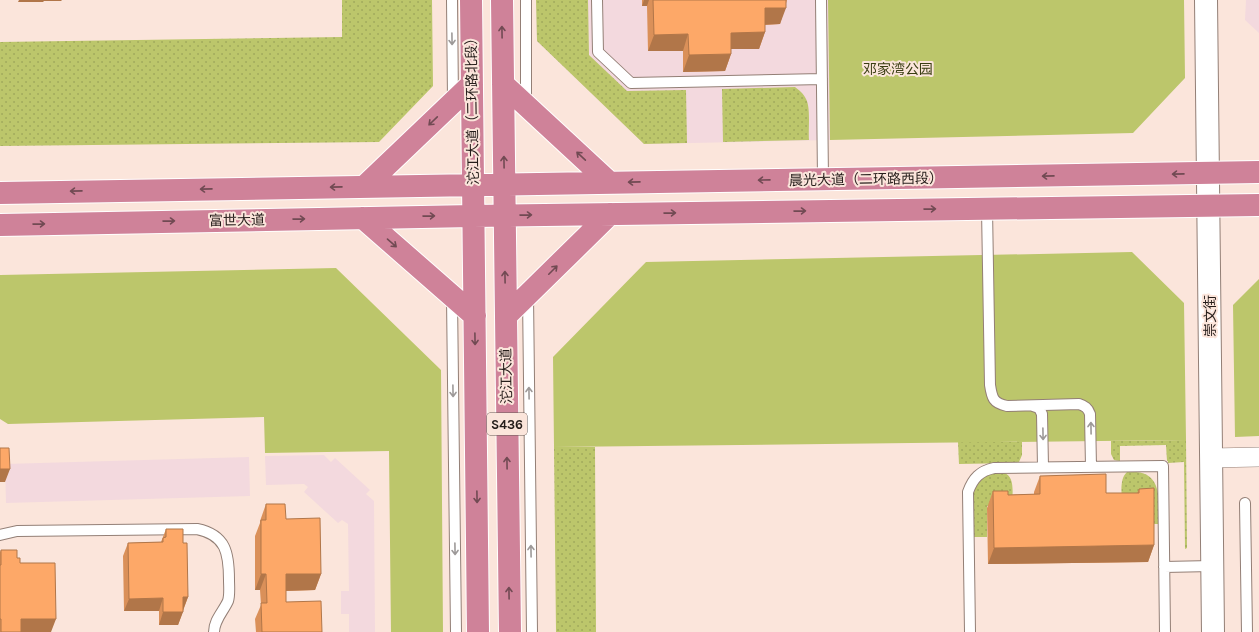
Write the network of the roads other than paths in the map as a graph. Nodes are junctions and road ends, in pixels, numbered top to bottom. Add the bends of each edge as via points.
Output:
1 (452, 0) edge
2 (471, 0) edge
3 (502, 0) edge
4 (526, 0) edge
5 (597, 0) edge
6 (821, 0) edge
7 (1206, 0) edge
8 (822, 79) junction
9 (472, 84) junction
10 (503, 84) junction
11 (453, 102) junction
12 (526, 105) junction
13 (1259, 172) edge
14 (1209, 173) junction
15 (823, 179) junction
16 (610, 183) junction
17 (504, 184) junction
18 (473, 185) junction
19 (365, 186) junction
20 (0, 192) edge
21 (1210, 205) junction
22 (1259, 205) edge
23 (987, 209) junction
24 (610, 214) junction
25 (504, 215) junction
26 (473, 216) junction
27 (363, 218) junction
28 (0, 224) edge
29 (528, 294) junction
30 (452, 296) junction
31 (474, 316) junction
32 (506, 316) junction
33 (1033, 406) junction
34 (1259, 457) edge
35 (1211, 458) junction
36 (1091, 467) junction
37 (1043, 468) junction
38 (1245, 503) dead end
39 (0, 525) edge
40 (16, 530) junction
41 (0, 534) edge
42 (1212, 566) junction
43 (1164, 567) junction
44 (214, 632) edge
45 (456, 632) edge
46 (478, 632) edge
47 (510, 632) edge
48 (532, 632) edge
49 (970, 632) edge
50 (1165, 632) edge
51 (1213, 632) edge
52 (1247, 632) edge

1 -> 11 lane
2 - 9 highway, 沱江大道（二环路北段） / S436
10 -> 3 highway, S436
4 - 12 lane
5 - 8 lane via 598,52 632,83
6 - 8 lane
7 - 14 street, 崇文街
8 - 15 lane
9 - 11 highway
9 - 18 highway, 沱江大道（二环路北段） / S436
10 - 12 highway
17 -> 10 highway, S436
11 -> 19 highway
16 -> 12 highway
13 - 14 highway, 晨光大道（二环路西段）
14 -> 15 highway, 晨光大道（二环路西段）
14 - 21 street, 崇文街
15 -> 16 highway, 晨光大道（二环路西段）
16 - 17 highway, 晨光大道（二环路西段）
17 - 18 highway, 晨光大道（二环路西段）
17 - 25 highway, S436
18 - 19 highway
18 - 26 highway, 沱江大道（二环路北段） / S436
19 -> 20 highway
21 - 22 highway
21 - 23 highway
21 - 35 street, 崇文街
24 -> 23 highway
23 - 33 lane via 991,393 998,404
25 -> 24 highway
29 -> 24 highway
25 - 26 highway
32 -> 25 highway, 沱江大道 / S436
27 -> 26 highway, 富世大道
26 - 31 highway, S436
28 -> 27 highway, 富世大道
27 -> 30 highway
29 - 32 highway
48 -> 29 lane
30 - 31 highway
30 -> 45 lane
31 -> 46 highway, S436
47 -> 32 highway, 沱江大道 / S436
36 -> 33 lane via 1088,408 1079,404
33 -> 37 lane via 1039,408 1042,414
34 - 35 street
35 - 42 street, 崇文街
36 - 37 lane
36 - 43 lane via 1163,466
37 - 49 lane via 994,468 978,475 971,484 968,492
38 - 52 lane
39 - 40 lane
40 - 41 lane
40 - 44 lane via 197,528 207,531 221,542 229,563 229,597 216,622
42 - 43 lane
42 - 51 street, 崇文街
43 - 50 lane

